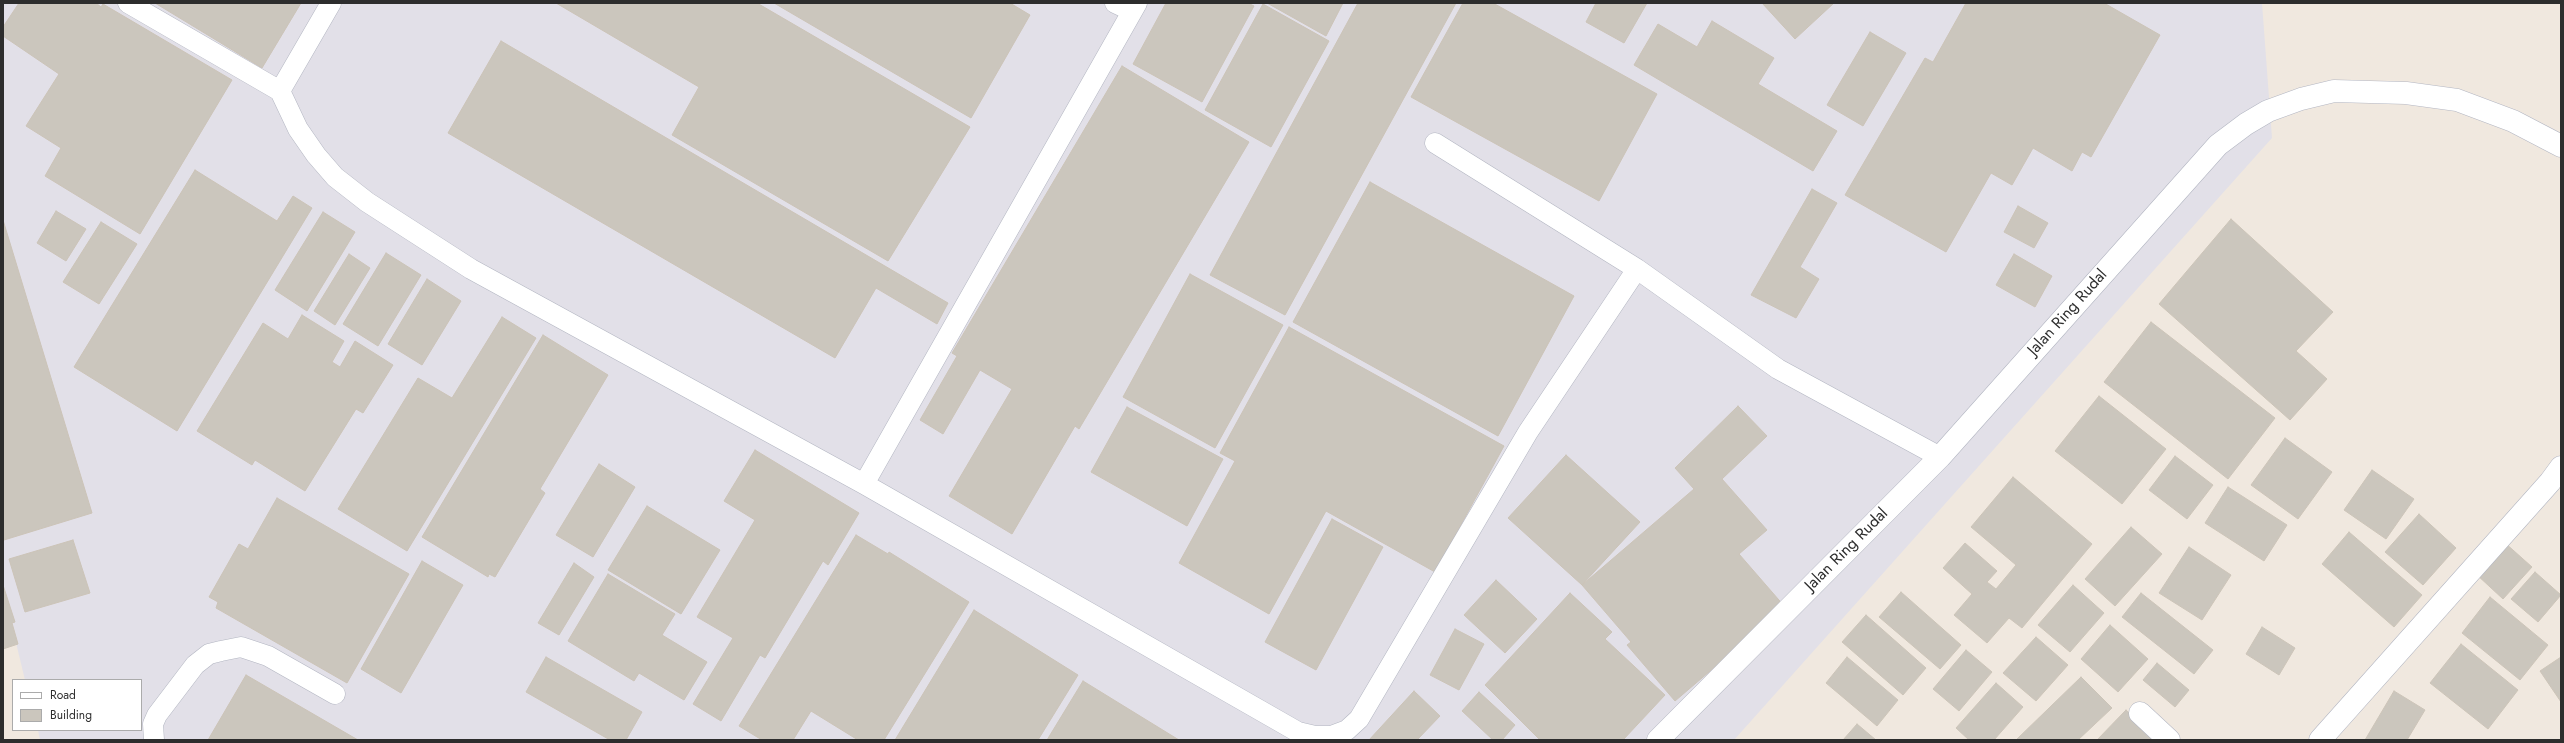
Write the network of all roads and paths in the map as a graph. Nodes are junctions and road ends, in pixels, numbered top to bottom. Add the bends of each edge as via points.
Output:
1 (128, 3) edge
2 (331, 3) edge
3 (1128, 6) edge
4 (280, 91) junction
5 (1435, 143) dead end
6 (2561, 146) edge
7 (1637, 269) junction
8 (1940, 457) junction
9 (2561, 467) edge
10 (864, 484) junction
11 (335, 694) dead end
12 (2140, 713) dead end
13 (154, 740) edge
14 (1658, 740) edge
15 (2169, 740) edge
16 (2320, 740) edge

1 - 4 lane
2 - 4 lane
3 - 10 lane
4 - 10 lane via 298,129 316,155 334,177 367,202 471,269
5 - 7 lane
6 - 8 street, Jalan Ring Rudal via 2513,121 2457,100 2406,93 2334,92 2301,99 2268,111 2218,146
7 - 8 lane via 1778,369
7 - 10 lane via 1528,432 1359,719 1347,730 1332,736 1298,732
8 - 14 street, Jalan Ring Rudal
9 - 16 street
11 - 13 lane via 268,656 240,647 221,650 209,654 195,665 156,715 153,724
12 - 15 street

